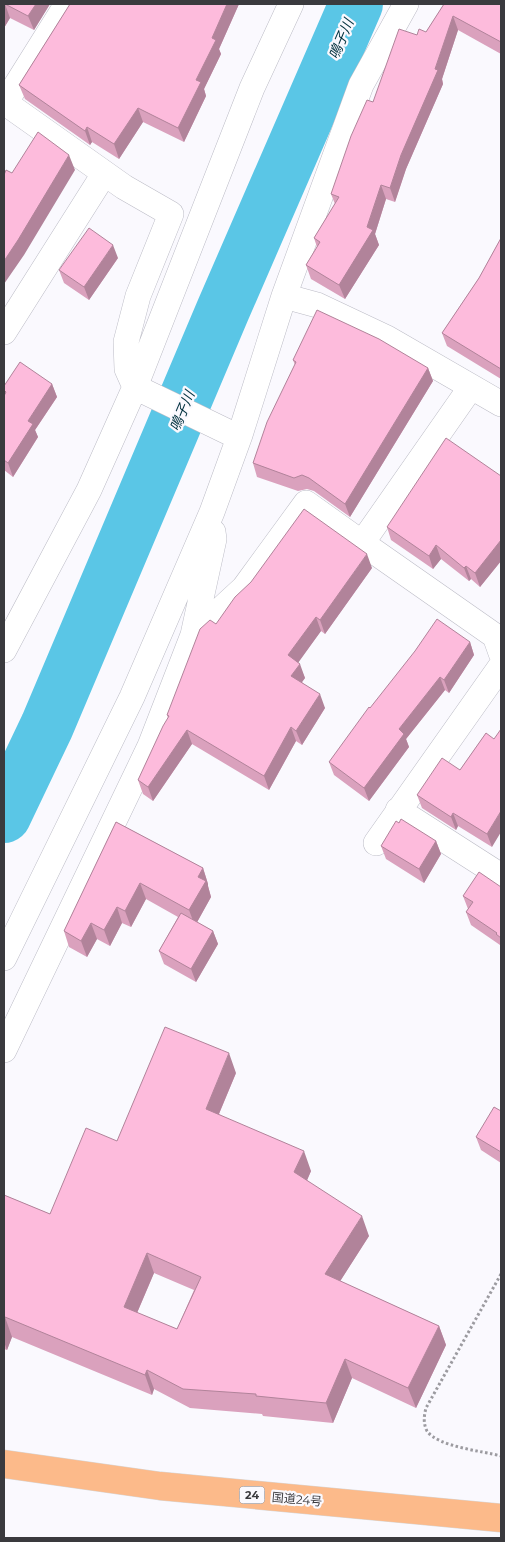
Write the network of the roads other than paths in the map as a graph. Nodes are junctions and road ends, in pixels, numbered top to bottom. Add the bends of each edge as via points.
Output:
1 (67, 4) edge
2 (290, 4) edge
3 (406, 4) edge
4 (4, 103) edge
5 (104, 174) junction
6 (284, 296) junction
7 (4, 332) edge
8 (471, 387) junction
9 (141, 390) junction
10 (501, 404) edge
11 (234, 434) junction
12 (212, 512) junction
13 (362, 543) junction
14 (193, 634) junction
15 (4, 650) edge
16 (501, 652) edge
17 (501, 666) edge
18 (398, 810) junction
19 (376, 842) dead end
20 (501, 876) edge
21 (4, 958) edge
22 (4, 1050) edge
23 (4, 1464) edge
24 (501, 1518) edge

1 - 4 street
2 - 9 street via 252,88
3 - 6 street via 360,85
4 - 5 street
5 - 7 street
5 - 9 street via 171,214 138,296 126,342 127,369
6 - 8 street via 318,305 387,338
6 - 11 street
8 - 10 street
8 - 13 street
9 - 11 street
9 - 15 street
11 - 12 street
12 - 14 street via 214,539
12 - 21 street via 132,697
13 - 14 street via 306,503 244,588
13 - 16 street via 495,636
14 - 22 street via 150,746
17 - 18 street
18 - 19 street
18 - 20 street
23 - 24 highway, 国道24号 / 24 via 160,1486

